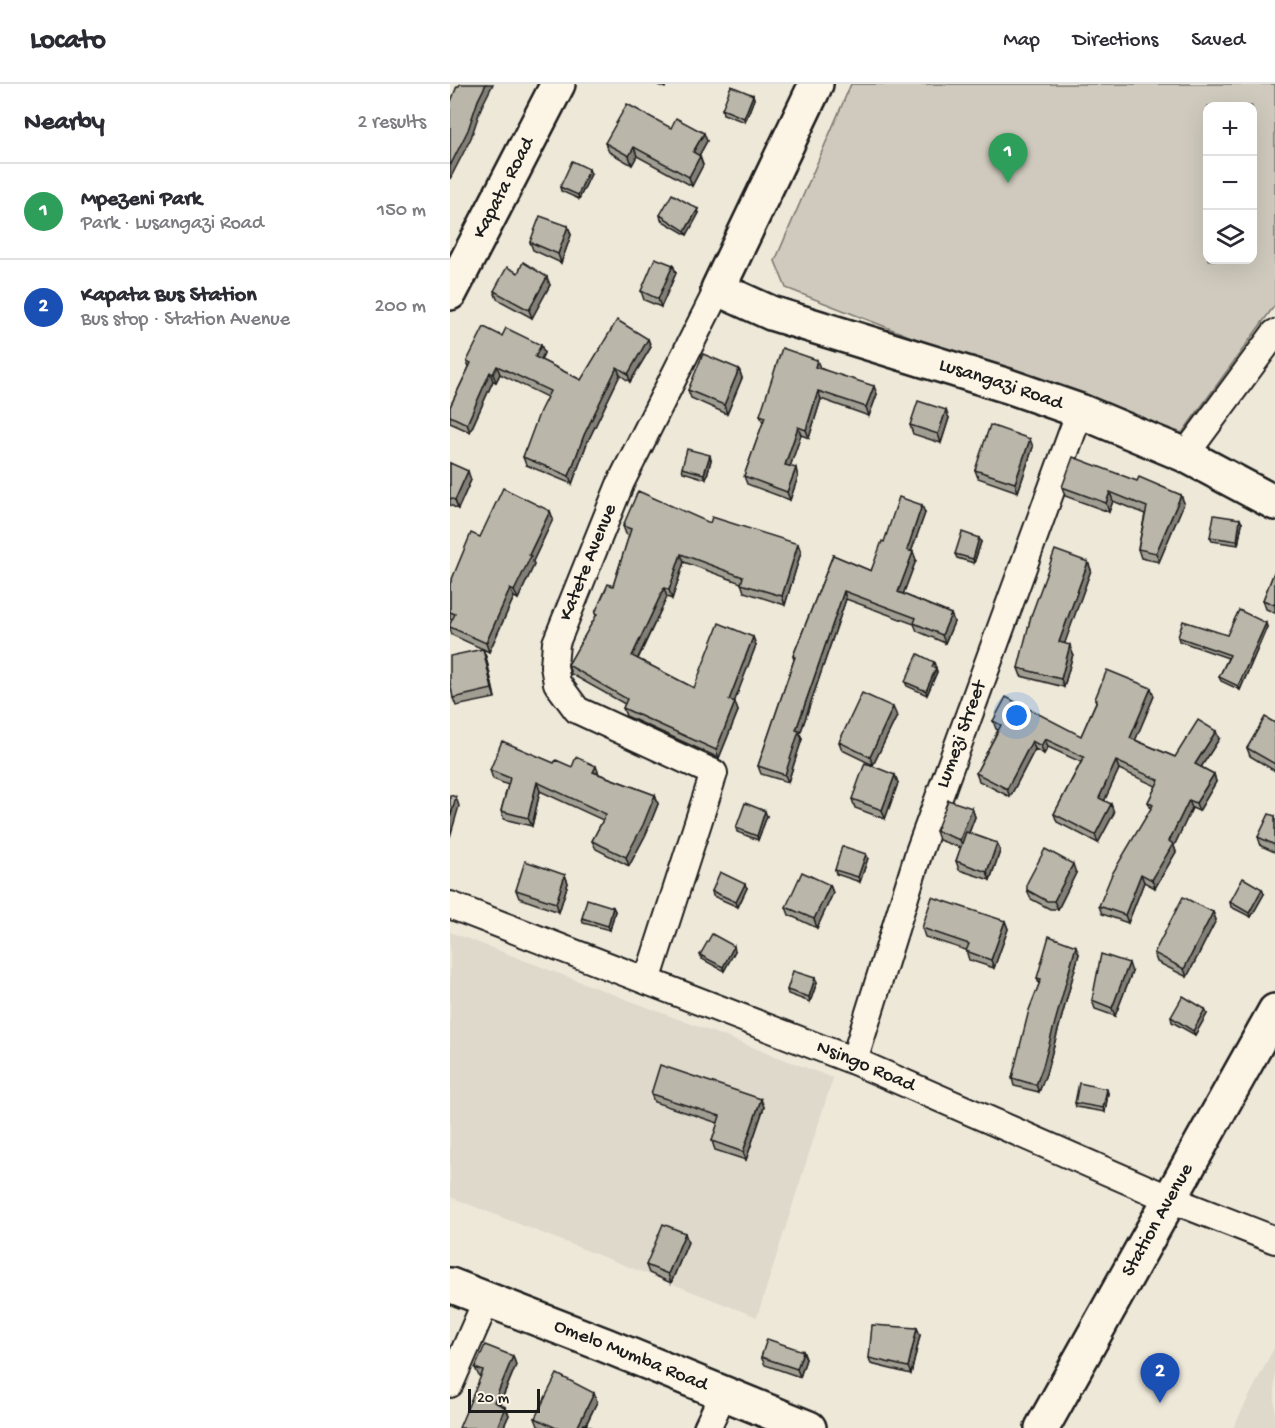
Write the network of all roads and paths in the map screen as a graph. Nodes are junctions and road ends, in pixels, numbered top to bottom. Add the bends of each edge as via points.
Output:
1 (558, 84) edge
2 (816, 84) edge
3 (718, 289) junction
4 (450, 292) edge
5 (1275, 333) edge
6 (1080, 411) junction
7 (1185, 455) junction
8 (1275, 503) edge
9 (450, 905) edge
10 (647, 981) junction
11 (1275, 1011) edge
12 (854, 1061) junction
13 (1170, 1199) junction
14 (1275, 1240) edge
15 (450, 1285) edge
16 (487, 1299) junction
17 (450, 1384) edge
18 (724, 1392) junction
19 (707, 1428) edge
20 (809, 1428) edge
21 (1042, 1428) edge

1 - 4 street, Kapata Road
2 - 3 street, Katete Avenue
3 - 6 street, Lusangazi Road via 771,313
3 - 10 street, Katete Avenue via 621,482 556,643 557,684 577,710 714,773
5 - 7 street
6 - 7 street, Lusangazi Road
6 - 12 street, Lumezi Street via 919,852
7 - 8 street, Lusangazi Road
9 - 10 street, Nsingo Road
10 - 12 street, Nsingo Road
11 - 13 street, Station Avenue
12 - 13 street, Nsingo Road
13 - 14 street, Nsingo Road
13 - 21 street, Station Avenue
15 - 16 street, Omelo Mumba Road
16 - 17 street
16 - 18 street, Omelo Mumba Road
18 - 19 street
18 - 20 street, Omelo Mumba Road

